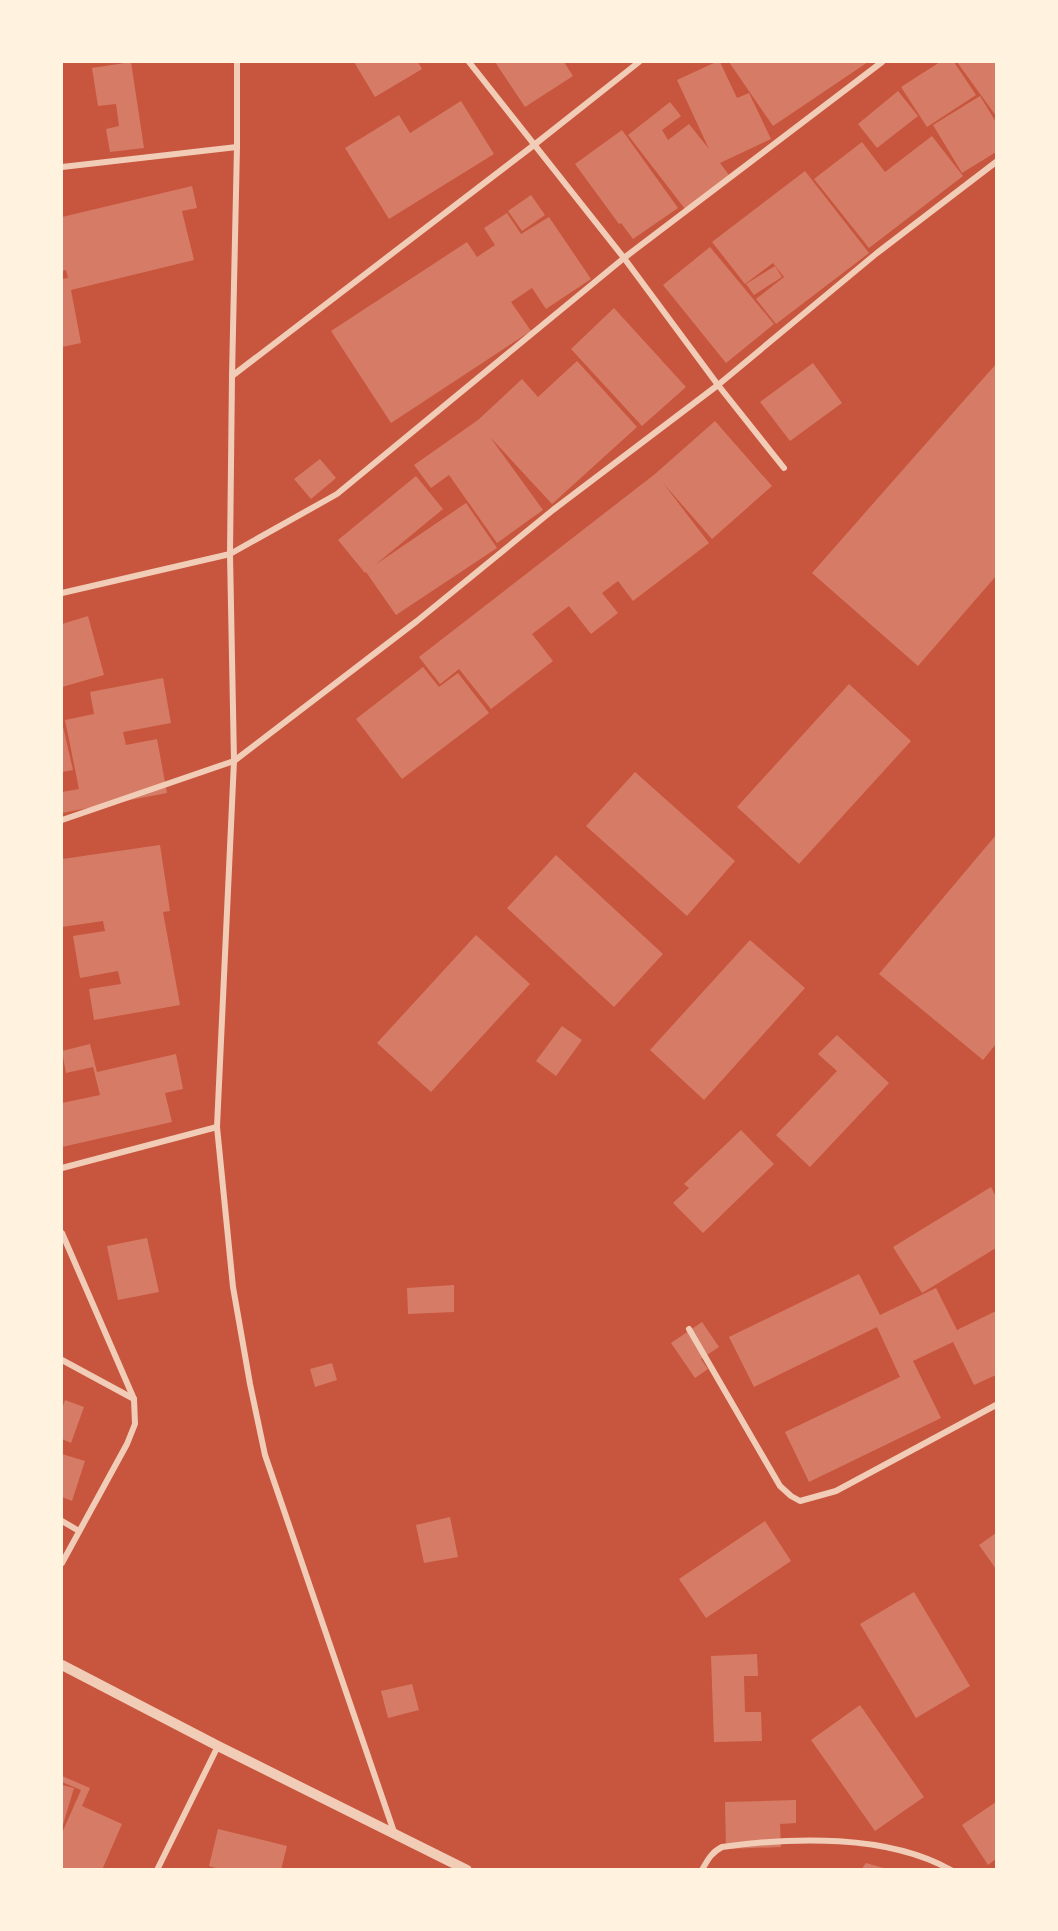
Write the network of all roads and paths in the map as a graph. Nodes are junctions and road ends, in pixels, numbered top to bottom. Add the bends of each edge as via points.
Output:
1 (237, 62) edge
2 (469, 62) edge
3 (639, 62) edge
4 (882, 62) edge
5 (534, 146) junction
6 (237, 147) junction
7 (996, 162) edge
8 (62, 167) edge
9 (624, 258) junction
10 (232, 376) junction
11 (718, 385) junction
12 (784, 468) dead end
13 (230, 554) junction
14 (62, 594) edge
15 (234, 761) junction
16 (62, 820) edge
17 (217, 1126) junction
18 (62, 1168) edge
19 (62, 1233) edge
20 (688, 1329) dead end
21 (62, 1360) edge
22 (134, 1399) junction
23 (996, 1406) edge
24 (62, 1521) edge
25 (79, 1532) junction
26 (62, 1563) edge
27 (62, 1665) edge
28 (218, 1746) junction
29 (394, 1832) junction
30 (157, 1869) edge
31 (467, 1869) edge
32 (702, 1869) edge
33 (951, 1869) edge

1 - 6 street
2 - 5 street
3 - 5 street
4 - 9 street
5 - 9 street
5 - 10 street
6 - 8 street
6 - 10 street
7 - 11 street via 876,254
9 - 11 street
9 - 13 street via 337,494
10 - 13 street
11 - 12 street
11 - 15 street
13 - 14 street
13 - 15 street
15 - 16 street
15 - 17 street
17 - 18 street
17 - 29 street via 233,1287 265,1455
19 - 22 street
20 - 23 street via 780,1486 800,1501 836,1491
21 - 22 street
22 - 25 street via 135,1424 127,1444
24 - 25 street
25 - 26 street
27 - 28 street
28 - 29 street
28 - 30 street
29 - 31 street
32 - 33 street via 708,1858 722,1848 833,1841 884,1845

